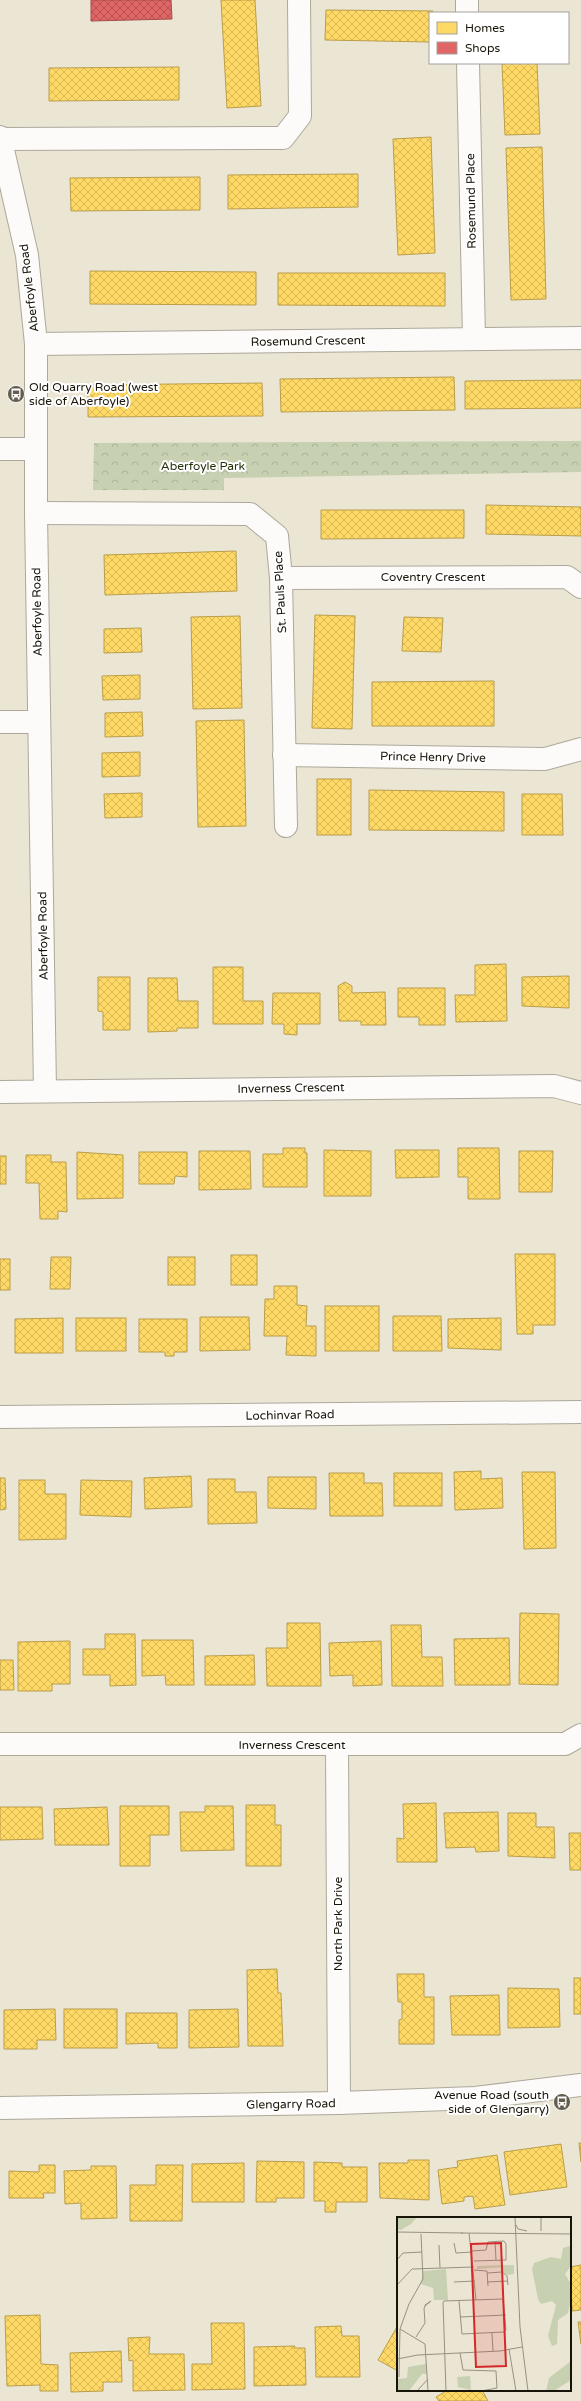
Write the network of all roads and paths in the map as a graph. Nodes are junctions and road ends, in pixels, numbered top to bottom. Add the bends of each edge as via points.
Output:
1 (299, 0) edge
2 (467, 0) edge
3 (467, 12) edge
4 (468, 64) edge
5 (0, 138) edge
6 (4, 168) edge
7 (474, 338) junction
8 (581, 338) edge
9 (36, 344) junction
10 (0, 449) edge
11 (35, 449) junction
12 (36, 513) junction
13 (281, 578) junction
14 (581, 587) edge
15 (0, 722) edge
16 (39, 722) junction
17 (581, 749) edge
18 (284, 755) junction
19 (286, 826) dead end
20 (45, 1091) junction
21 (0, 1092) edge
22 (581, 1093) edge
23 (581, 1412) edge
24 (0, 1417) edge
25 (581, 1735) edge
26 (0, 1744) edge
27 (337, 1745) junction
28 (581, 2085) edge
29 (340, 2103) junction
30 (0, 2108) edge

1 - 5 street via 300,116 283,138
2 - 3 street
4 - 7 street, Rosemund Place
5 - 6 street, Aberfoyle Road
6 - 9 street, Aberfoyle Road via 27,255
7 - 8 street, Rosemund Crescent
7 - 9 street, Rosemund Crescent
9 - 11 street, Aberfoyle Road
10 - 11 street
11 - 12 street, Aberfoyle Road
12 - 13 street, St. Pauls Place via 250,514 277,536
12 - 16 street, Aberfoyle Road
13 - 14 street, Coventry Crescent via 567,577
13 - 18 street, St. Pauls Place
15 - 16 street
16 - 20 street, Aberfoyle Road
17 - 18 street, Prince Henry Drive via 545,759
18 - 19 street, St. Pauls Place
20 - 21 street, Inverness Crescent
20 - 22 street, Inverness Crescent via 554,1086
23 - 24 street, Lochinvar Road
25 - 27 street, Inverness Crescent via 565,1744
26 - 27 street, Inverness Crescent
27 - 29 street, North Park Drive
28 - 29 street, Glengarry Road via 476,2098
29 - 30 street, Glengarry Road

